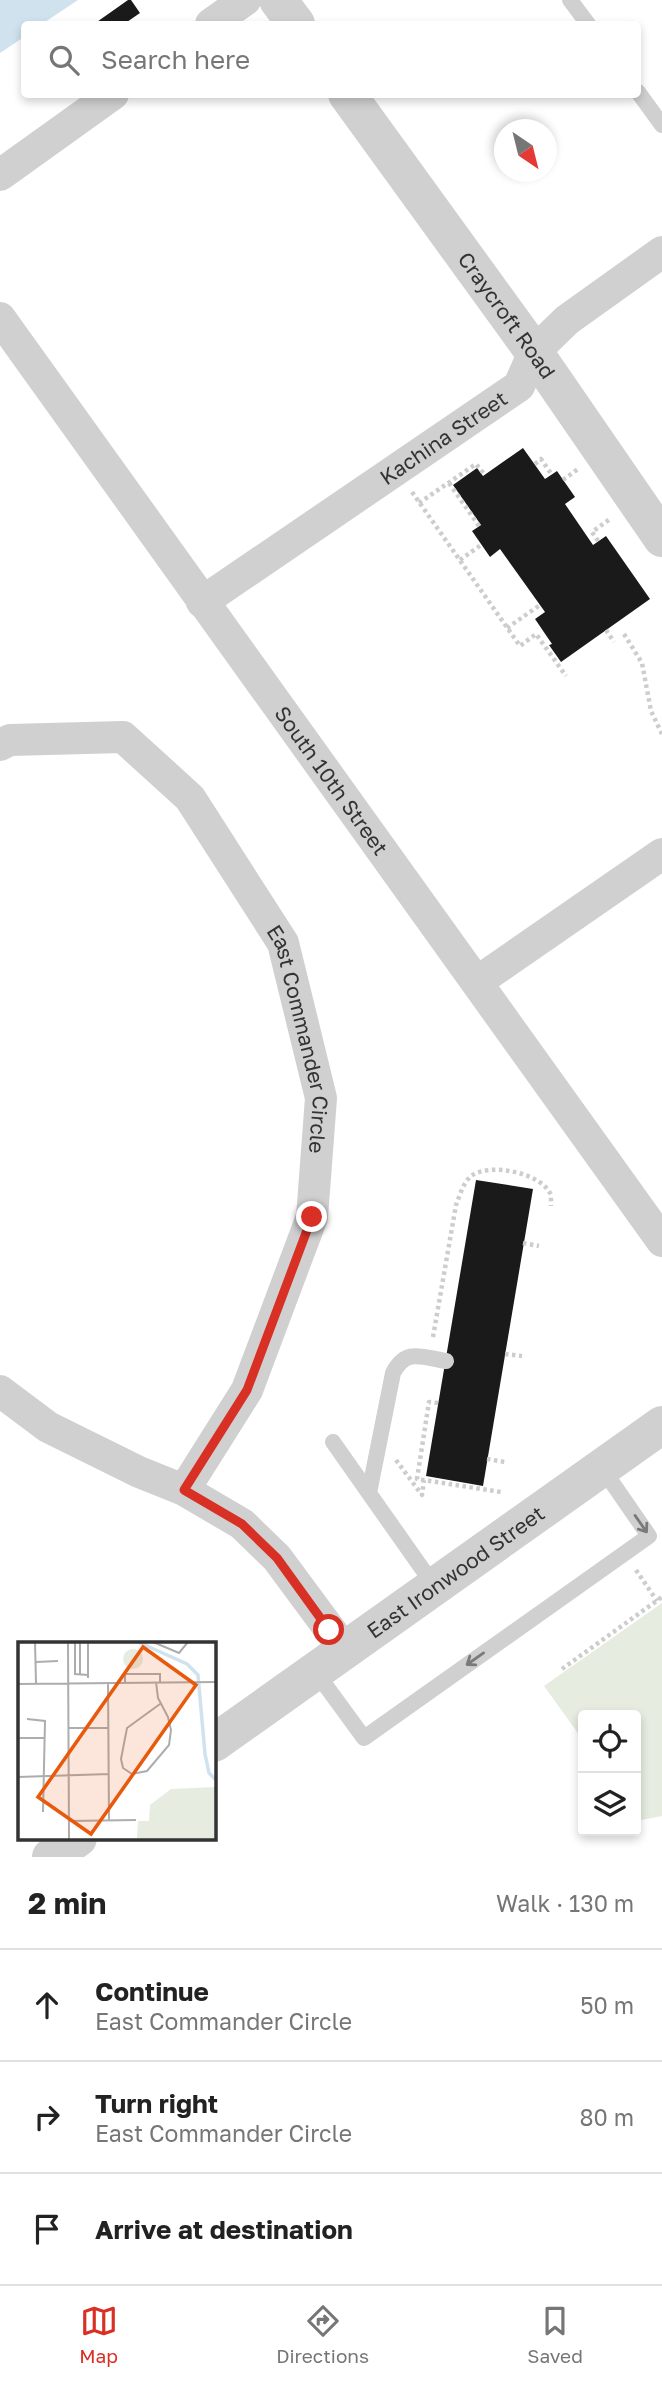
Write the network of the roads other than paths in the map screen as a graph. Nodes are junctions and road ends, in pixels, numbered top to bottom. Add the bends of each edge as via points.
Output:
1 (245, 0) edge
2 (278, 0) edge
3 (570, 0) edge
4 (215, 21) edge
5 (294, 21) edge
6 (586, 21) edge
7 (641, 96) edge
8 (107, 98) edge
9 (350, 98) edge
10 (662, 125) edge
11 (0, 175) edge
12 (662, 252) edge
13 (0, 318) edge
14 (534, 352) junction
15 (662, 538) edge
16 (202, 602) junction
17 (0, 745) edge
18 (662, 854) edge
19 (477, 982) junction
20 (662, 1241) edge
21 (446, 1361) dead end
22 (0, 1391) edge
23 (662, 1426) edge
24 (333, 1442) dead end
25 (602, 1468) junction
26 (184, 1490) junction
27 (369, 1493) junction
28 (435, 1587) junction
29 (330, 1661) junction
30 (215, 1741) edge
31 (75, 1840) edge
32 (51, 1857) edge

1 - 4 street
2 - 5 street
3 - 6 lane
7 - 10 lane
8 - 11 street
9 - 14 street, Craycroft Road
12 - 14 street, Kachina Street via 567,320
13 - 16 street, South 10th Street
14 - 15 street, Craycroft Road
14 - 16 street, Kachina Street via 519,386
16 - 19 street, South 10th Street
17 - 26 street, East Commander Circle via 10,740 123,737 190,798 283,943 321,1098 312,1217 247,1390
18 - 19 street
19 - 20 street, South 10th Street
21 - 27 lane via 407,1356 399,1361
22 - 26 street via 48,1427
23 - 25 street, East Ironwood Street
24 - 27 lane
25 - 28 street, East Ironwood Street
25 -> 29 lane via 649,1536 364,1738
26 - 29 street via 242,1524 277,1558
27 - 28 lane
28 - 29 street, East Ironwood Street
29 - 30 street, East Ironwood Street
31 - 32 street

